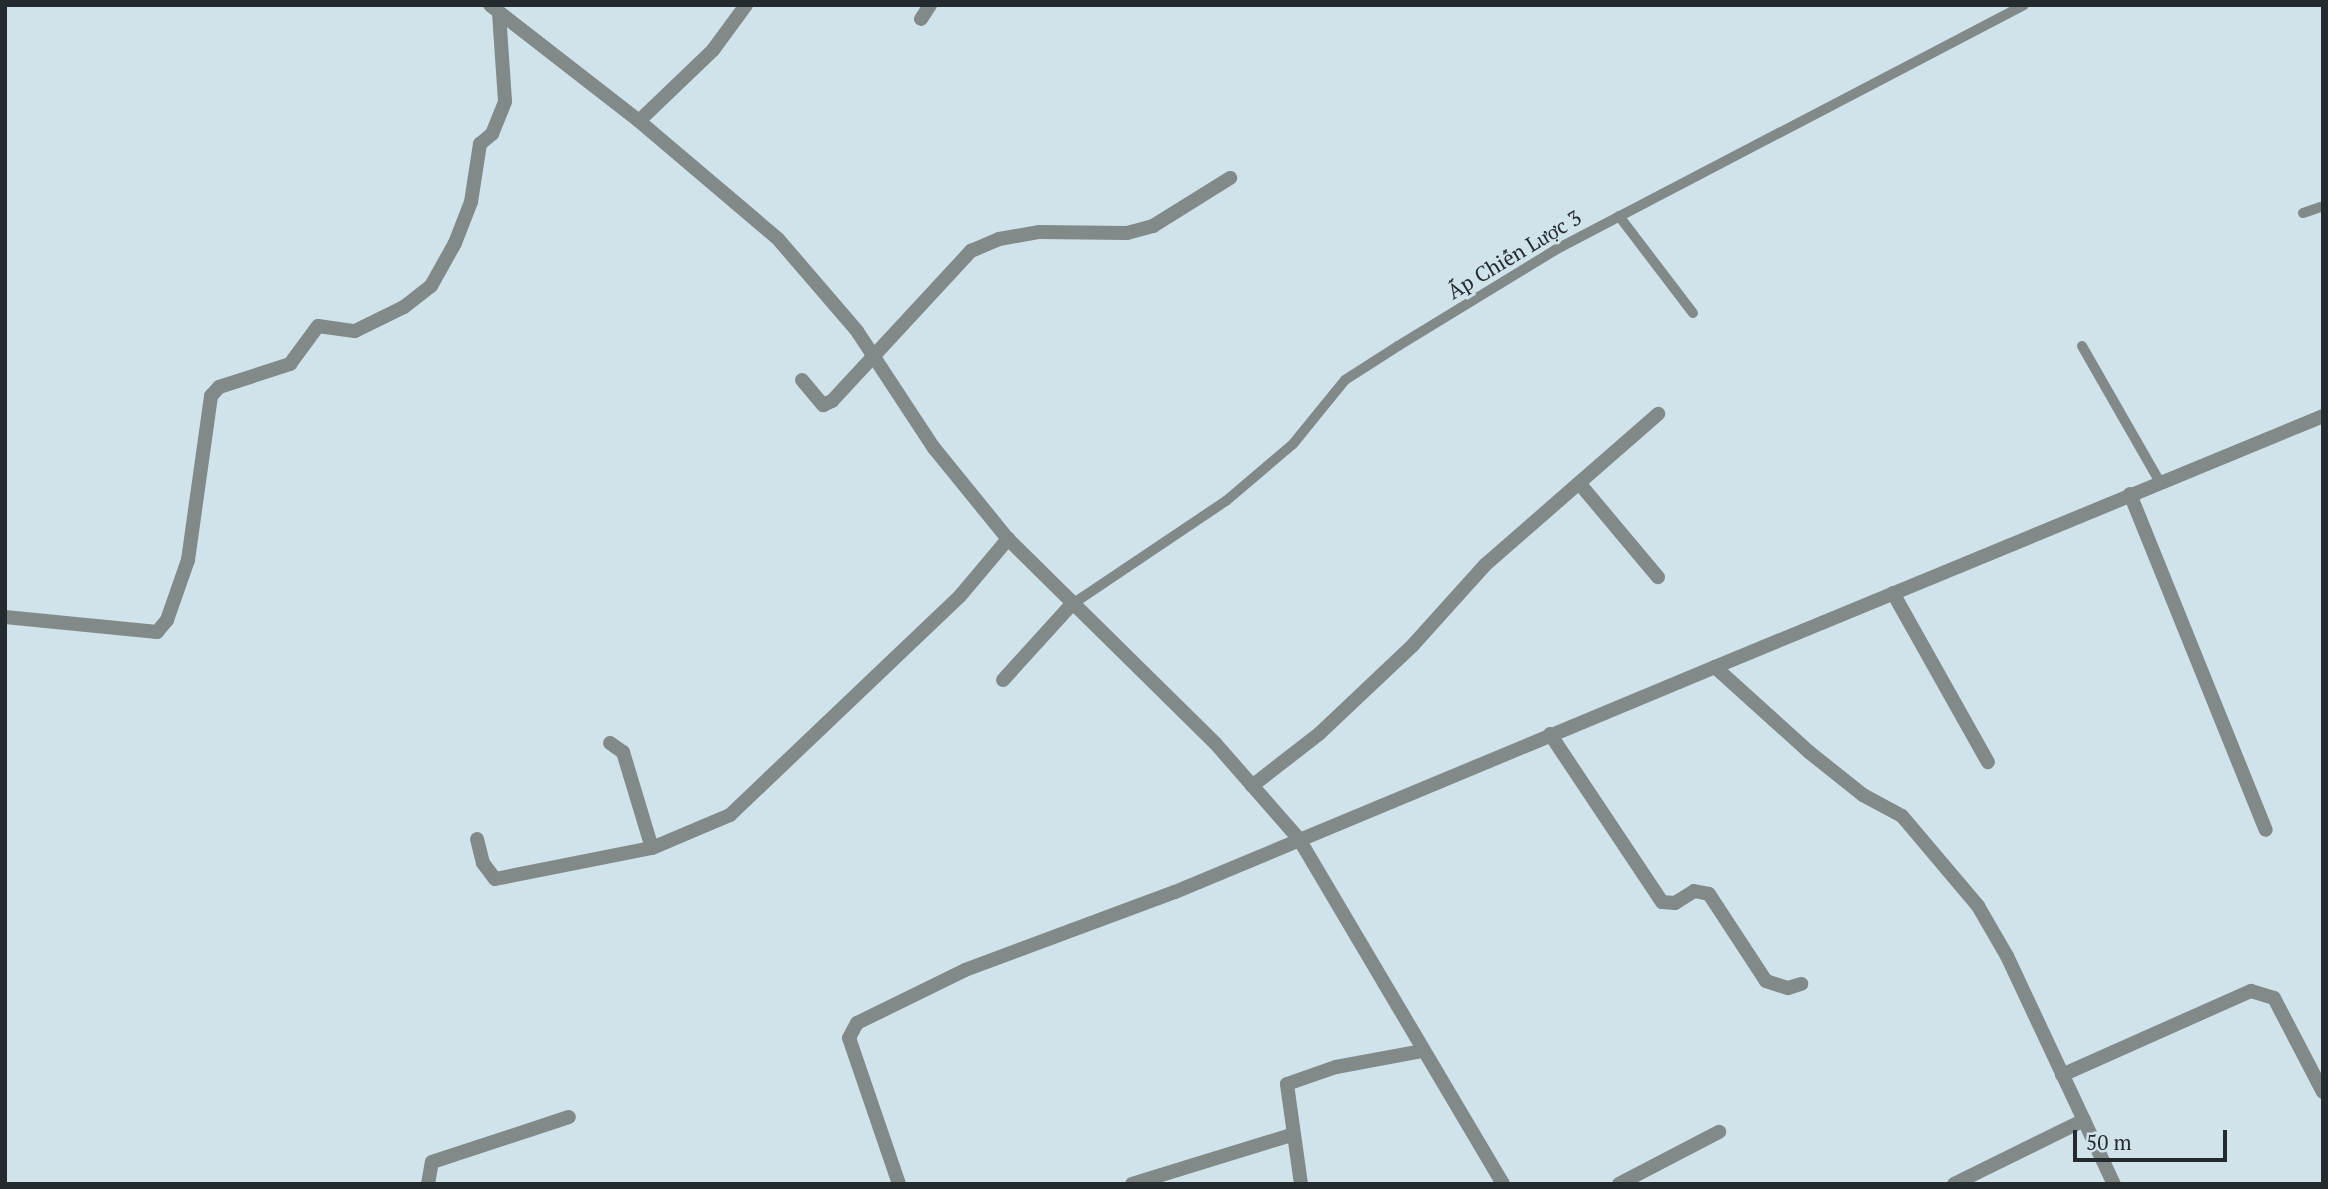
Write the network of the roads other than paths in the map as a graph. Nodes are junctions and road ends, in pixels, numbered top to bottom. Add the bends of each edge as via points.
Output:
1 (746, 5) edge
2 (930, 5) edge
3 (2024, 5) edge
4 (494, 9) edge
5 (921, 19) dead end
6 (639, 121) junction
7 (1230, 178) dead end
8 (2323, 206) edge
9 (2303, 213) dead end
10 (1622, 220) junction
11 (1693, 313) dead end
12 (2082, 346) dead end
13 (874, 357) junction
14 (802, 380) dead end
15 (1658, 414) dead end
16 (2323, 416) edge
17 (2160, 482) junction
18 (1579, 483) junction
19 (2130, 494) junction
20 (1008, 539) junction
21 (1658, 577) dead end
22 (1893, 593) junction
23 (1071, 605) junction
24 (5, 617) edge
25 (1715, 667) junction
26 (1003, 680) dead end
27 (1550, 734) junction
28 (610, 743) dead end
29 (1988, 762) dead end
30 (1252, 786) junction
31 (2266, 830) dead end
32 (477, 839) dead end
33 (1299, 839) junction
34 (652, 848) junction
35 (1801, 984) dead end
36 (1422, 1051) junction
37 (2062, 1075) junction
38 (2323, 1092) edge
39 (569, 1117) dead end
40 (2084, 1120) junction
41 (1719, 1132) dead end
42 (1291, 1135) junction
43 (428, 1184) edge
44 (899, 1184) edge
45 (1132, 1184) edge
46 (1301, 1184) edge
47 (1503, 1184) edge
48 (1619, 1184) edge
49 (1954, 1184) edge
50 (2113, 1184) edge

1 - 6 street via 713,50
2 - 5 street
3 - 10 lane, Ấp Chiến Lược 3
4 - 6 street
4 - 24 street via 505,101 492,134 480,144 471,202 455,243 431,286 404,307 355,331 317,326 290,364 219,387 211,396 188,560 167,620 157,632
6 - 13 street via 778,239 825,290
7 - 13 street via 1153,226 1128,233 1039,232 999,239 971,251
8 - 9 lane
10 - 11 lane
10 - 23 lane, Ấp Chiến Lược 3 via 1544,256 1345,380 1293,444 1226,501
12 - 17 lane
13 - 14 street via 823,405
13 - 20 street via 934,449
15 - 18 street
16 - 17 street
17 - 19 street
18 - 21 street
18 - 30 street via 1485,565 1413,645 1320,733
19 - 22 street
19 - 31 street
20 - 23 street
20 - 34 street via 960,596 748,802 730,815
22 - 25 street
22 - 29 street
23 - 26 street
23 - 30 street via 1215,743
25 - 27 street
25 - 37 street via 1809,752 1863,795 1902,816 1923,838 1978,906
27 - 33 street
27 - 35 street via 1662,902 1675,903 1694,891 1709,894 1766,981 1788,988
28 - 34 street via 623,752
30 - 33 street
32 - 34 street via 483,863 495,879
33 - 36 street
33 - 44 street via 1175,892 965,970 857,1023 849,1038
36 - 42 street via 1292,1080 1286,1087
36 - 47 street
37 - 38 street via 2251,991 2274,998
37 - 40 street
39 - 43 street via 432,1161
40 - 49 street
40 - 50 street
41 - 48 street
42 - 45 street
42 - 46 street

